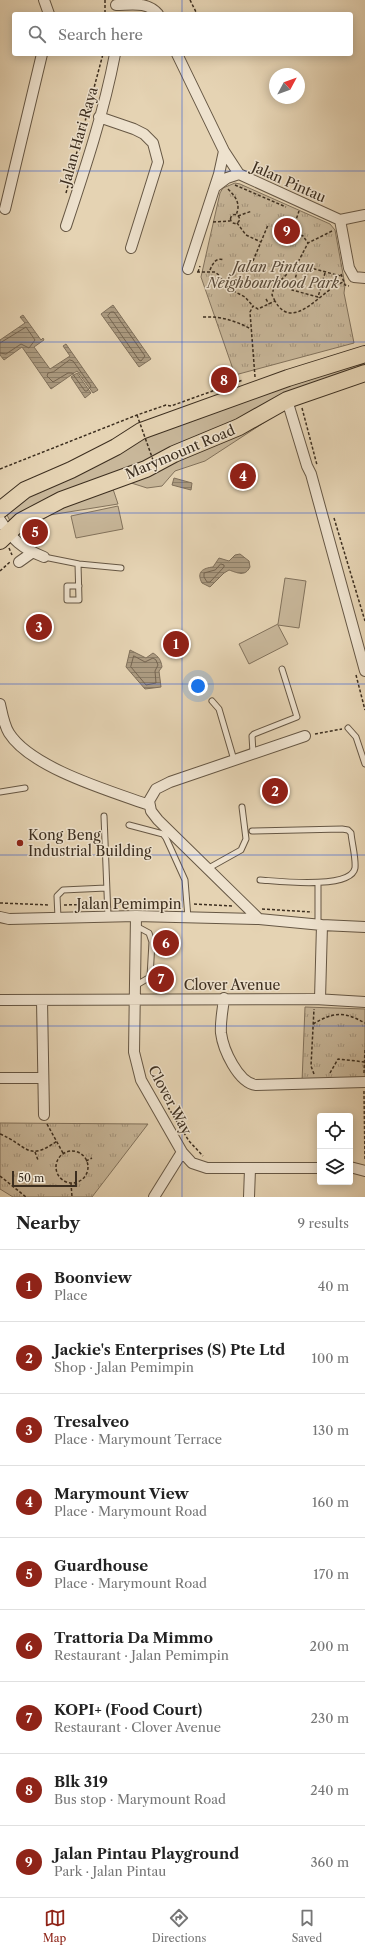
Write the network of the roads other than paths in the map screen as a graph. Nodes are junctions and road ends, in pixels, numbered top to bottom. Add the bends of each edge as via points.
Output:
1 (44, 0) edge
2 (116, 6) edge
3 (48, 12) edge
4 (156, 12) edge
5 (42, 56) edge
6 (116, 56) edge
7 (178, 56) edge
8 (99, 117) junction
9 (224, 151) junction
10 (239, 174) junction
11 (215, 188) junction
12 (5, 209) dead end
13 (365, 215) edge
14 (66, 226) dead end
15 (337, 229) junction
16 (131, 248) dead end
17 (188, 269) road end
18 (365, 278) edge
19 (365, 354) edge
20 (365, 373) edge
21 (294, 402) junction
22 (0, 510) edge
23 (3, 533) edge
24 (33, 552) junction
25 (44, 557) joint
26 (20, 562) dead end
27 (78, 564) junction
28 (121, 568) dead end
29 (79, 586) junction
30 (282, 669) dead end
31 (365, 672) edge
32 (212, 701) dead end
33 (0, 704) edge
34 (348, 728) road end
35 (305, 736) road end
36 (253, 753) junction
37 (234, 760) junction
38 (365, 764) edge
39 (25, 788) dead end
40 (0, 792) edge
41 (149, 805) junction
42 (242, 807) dead end
43 (104, 816) dead end
44 (130, 825) dead end
45 (252, 831) dead end
46 (207, 869) junction
47 (260, 880) dead end
48 (318, 884) junction
49 (106, 888) junction
50 (0, 917) edge
51 (108, 917) junction
52 (58, 918) junction
53 (188, 918) junction
54 (259, 919) junction
55 (136, 921) junction
56 (320, 925) junction
57 (365, 927) edge
58 (135, 986) junction
59 (135, 998) junction
60 (224, 998) junction
61 (317, 999) junction
62 (0, 1000) edge
63 (42, 1000) junction
64 (365, 1002) edge
65 (0, 1078) edge
66 (43, 1078) junction
67 (364, 1082) edge
68 (44, 1115) road end
69 (182, 1152) junction
70 (317, 1168) edge
71 (353, 1168) edge
72 (250, 1169) junction
73 (365, 1171) edge
74 (154, 1197) edge
75 (249, 1197) edge

1 - 3 street
2 - 4 street via 144,4
5 - 12 street
6 - 8 street, Jalan Hari Raya
7 - 9 street, Jalan Pintau
8 - 14 street, Jalan Hari Raya
8 - 16 street via 144,134 152,143 158,162
9 - 10 street, Jalan Pintau
9 - 11 street
10 - 11 street via 227,178
10 - 15 street, Jalan Pintau
11 - 17 street
13 - 15 street
15 - 18 street via 354,281
19 - 22 main road, Marymount Road via 288,378 141,431 71,470 25,490
20 - 21 main road, Marymount Road
21 - 23 main road, Marymount Road via 174,454 146,469 61,500
21 - 31 street
23 - 24 street
24 - 25 street
24 - 26 street
25 - 27 lane
27 - 28 lane
27 - 29 lane
29 - 29 lane via 79,600 68,600 67,586
30 - 36 lane via 296,717 254,734
32 - 37 lane via 219,709
33 - 41 street via 7,730 23,749 66,774
34 - 38 lane via 356,737
35 - 36 street
36 - 37 street
37 - 41 street via 163,784 153,793 148,801
39 - 40 lane
41 - 46 street via 158,820
42 - 46 lane via 246,839 241,850
43 - 49 lane
44 - 53 lane via 163,834 166,838 185,880
45 - 48 lane via 348,830 351,833 355,868 352,874 347,878
46 - 54 street
47 - 48 lane
48 - 56 lane
49 - 51 lane
49 - 52 lane via 63,890 58,896
50 - 52 street, Jalan Pemimpin
51 - 52 street, Jalan Pemimpin
51 - 55 street, Jalan Pemimpin
53 - 54 street, Jalan Pemimpin
53 - 55 street, Jalan Pemimpin
54 - 56 street, Jalan Pemimpin
55 - 58 street, Clover Way
55 - 58 lane via 149,933 152,942 150,977
56 - 57 street, Jalan Pemimpin
56 - 61 street
58 - 59 street, Clover Way
59 - 60 street, Clover Avenue
59 - 63 street, Clover Avenue
59 - 69 street, Clover Way via 134,1052 140,1080
60 - 61 street, Clover Avenue
60 - 67 street via 221,1029 223,1042 238,1073 251,1084
61 - 64 street, Clover Avenue
62 - 63 street, Clover Avenue
63 - 66 street
65 - 66 street
66 - 68 street
69 - 72 street, Clover Way via 188,1160 202,1167
69 - 74 street
70 - 72 street, Clover Way
71 - 73 street
72 - 75 street

